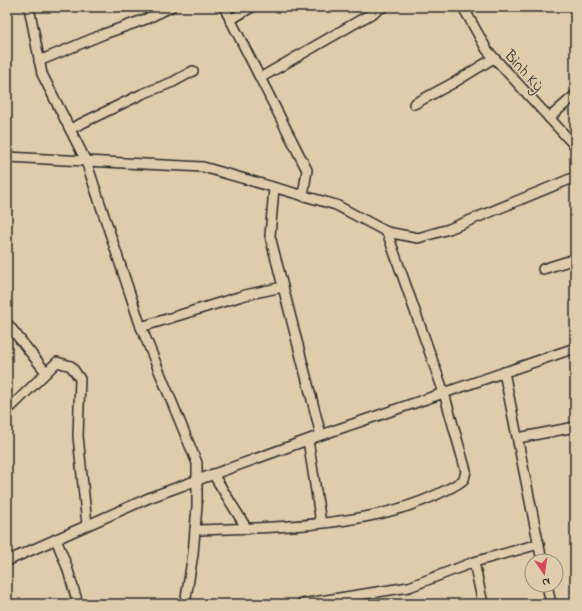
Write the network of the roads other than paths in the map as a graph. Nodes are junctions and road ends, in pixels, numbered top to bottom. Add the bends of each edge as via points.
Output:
1 (29, 7) edge
2 (171, 7) edge
3 (224, 7) edge
4 (252, 7) edge
5 (383, 7) edge
6 (463, 7) edge
7 (230, 20) junction
8 (494, 58) junction
9 (39, 61) junction
10 (193, 72) dead end
11 (260, 78) junction
12 (575, 95) edge
13 (414, 104) dead end
14 (549, 118) junction
15 (70, 129) junction
16 (575, 146) edge
17 (7, 157) edge
18 (86, 161) junction
19 (575, 177) edge
20 (274, 188) junction
21 (303, 196) junction
22 (387, 232) junction
23 (575, 259) edge
24 (543, 269) dead end
25 (283, 287) junction
26 (7, 323) edge
27 (141, 327) junction
28 (575, 348) edge
29 (45, 372) junction
30 (504, 372) junction
31 (444, 393) junction
32 (7, 411) edge
33 (575, 427) edge
34 (321, 435) junction
35 (518, 438) junction
36 (308, 440) junction
37 (213, 474) junction
38 (197, 480) junction
39 (321, 523) junction
40 (87, 525) junction
41 (247, 529) junction
42 (195, 530) junction
43 (56, 539) junction
44 (539, 544) junction
45 (541, 553) edge
46 (7, 560) edge
47 (474, 562) junction
48 (549, 593) edge
49 (78, 604) edge
50 (185, 604) edge
51 (301, 604) edge
52 (483, 604) edge
53 (551, 604) edge

1 - 9 street
2 - 9 street
3 - 7 street
4 - 7 street
5 - 11 street
6 - 8 street, Bình Kỳ via 470,23
7 - 11 street
8 - 13 street
8 - 14 street, Bình Kỳ
9 - 15 street via 42,74
10 - 15 street
11 - 21 street via 307,170
12 - 14 street
14 - 16 street, Bình Kỳ
15 - 18 street
17 - 18 street
18 - 20 street via 203,167
18 - 27 street
19 - 22 street via 426,236 418,238
20 - 21 street
20 - 25 street via 270,236
21 - 22 street via 336,205
22 - 31 street
23 - 24 street
25 - 27 street via 245,295
25 - 34 street
26 - 29 street
27 - 38 street via 198,463
28 - 30 street
29 - 32 street
29 - 40 street via 57,362 71,366 80,379 78,436
30 - 31 street
30 - 35 street
31 - 34 street
31 - 39 street via 466,471 464,479 432,497 404,507
33 - 35 street
34 - 36 street
35 - 44 street
36 - 37 street
36 - 39 street
37 - 38 street
37 - 41 street
38 - 40 street via 150,497
38 - 42 street
39 - 41 street
40 - 43 street
41 - 42 street
42 - 50 street
43 - 46 street
43 - 49 street
44 - 45 street
44 - 47 street
47 - 51 street via 409,587
47 - 52 street
48 - 53 street

